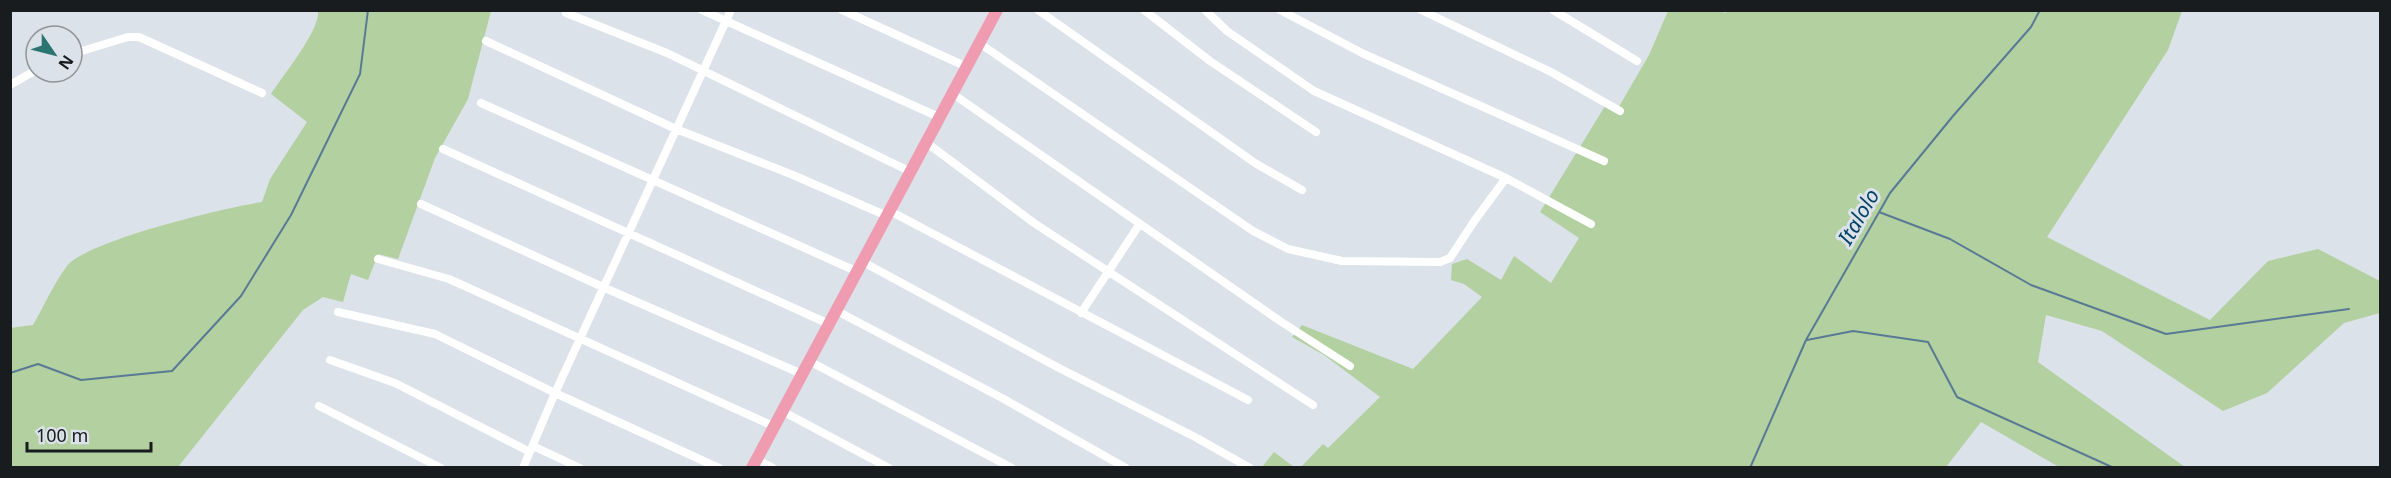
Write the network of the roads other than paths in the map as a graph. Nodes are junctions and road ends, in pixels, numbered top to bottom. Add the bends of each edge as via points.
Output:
1 (702, 10) edge
2 (732, 10) edge
3 (842, 10) edge
4 (1038, 10) edge
5 (1144, 10) edge
6 (1205, 10) edge
7 (1280, 10) edge
8 (1420, 10) edge
9 (1553, 10) edge
10 (994, 12) edge
11 (566, 13) dead end
12 (727, 22) junction
13 (486, 41) dead end
14 (979, 43) junction
15 (84, 50) edge
16 (1637, 61) dead end
17 (967, 67) junction
18 (702, 72) junction
19 (24, 77) edge
20 (10, 85) edge
21 (262, 93) dead end
22 (953, 94) junction
23 (481, 103) dead end
24 (1620, 111) dead end
25 (940, 118) junction
26 (676, 129) junction
27 (1316, 132) dead end
28 (927, 143) junction
29 (443, 149) dead end
30 (1604, 161) dead end
31 (911, 172) junction
32 (1506, 178) junction
33 (653, 179) junction
34 (1302, 190) dead end
35 (420, 204) dead end
36 (889, 213) junction
37 (1591, 224) dead end
38 (1139, 225) junction
39 (628, 234) junction
40 (378, 259) dead end
41 (861, 267) junction
42 (1107, 272) junction
43 (605, 288) junction
44 (837, 311) junction
45 (338, 312) dead end
46 (1081, 313) junction
47 (829, 324) junction
48 (581, 339) junction
49 (330, 360) dead end
50 (809, 361) junction
51 (1350, 366) dead end
52 (802, 374) junction
53 (555, 393) junction
54 (1248, 400) dead end
55 (1313, 405) dead end
56 (319, 406) dead end
57 (782, 411) junction
58 (773, 426) junction
59 (532, 449) junction
60 (754, 463) edge
61 (441, 468) edge
62 (523, 468) edge
63 (580, 468) edge
64 (719, 468) edge
65 (773, 468) edge
66 (889, 468) edge
67 (1012, 468) edge
68 (1126, 468) edge
69 (1250, 468) edge

1 - 12 street
2 - 12 street
3 - 17 street
4 - 34 street via 1255,162
5 - 27 street via 1210,61
6 - 32 street via 1227,31 1314,91
7 - 30 street via 1365,54
8 - 24 street via 1551,72
9 - 16 street
10 - 14 highway
11 - 18 street via 667,53
12 - 18 street
12 - 25 street
13 - 26 street
14 - 17 highway
14 - 32 street via 1253,231 1300,252 1342,261 1440,262 1450,258
15 - 21 street via 139,37
17 - 22 highway
18 - 26 street
18 - 31 street
19 - 20 street
22 - 25 highway
22 - 38 street
23 - 33 street
25 - 28 highway
26 - 33 street
26 - 36 street
28 - 31 highway
28 - 42 street
29 - 39 street
31 - 36 highway
32 - 37 street
33 - 39 street
33 - 41 street
35 - 43 street
36 - 41 highway
36 - 46 street
38 - 42 street
38 - 51 street
39 - 43 street
39 - 47 street
40 - 48 street via 450,279
41 - 44 highway
41 - 69 street
42 - 46 street
42 - 55 street
43 - 48 street
43 - 52 street
44 - 47 highway
44 - 68 street
45 - 53 street via 435,334
46 - 54 street
47 - 50 highway
48 - 53 street
48 - 58 street
49 - 59 street via 395,383
50 - 52 highway
50 - 67 street
52 - 57 highway
53 - 59 street
53 - 64 street
56 - 61 street
57 - 58 highway
57 - 66 street
58 - 60 highway
59 - 62 street
59 - 63 street
60 - 65 street

